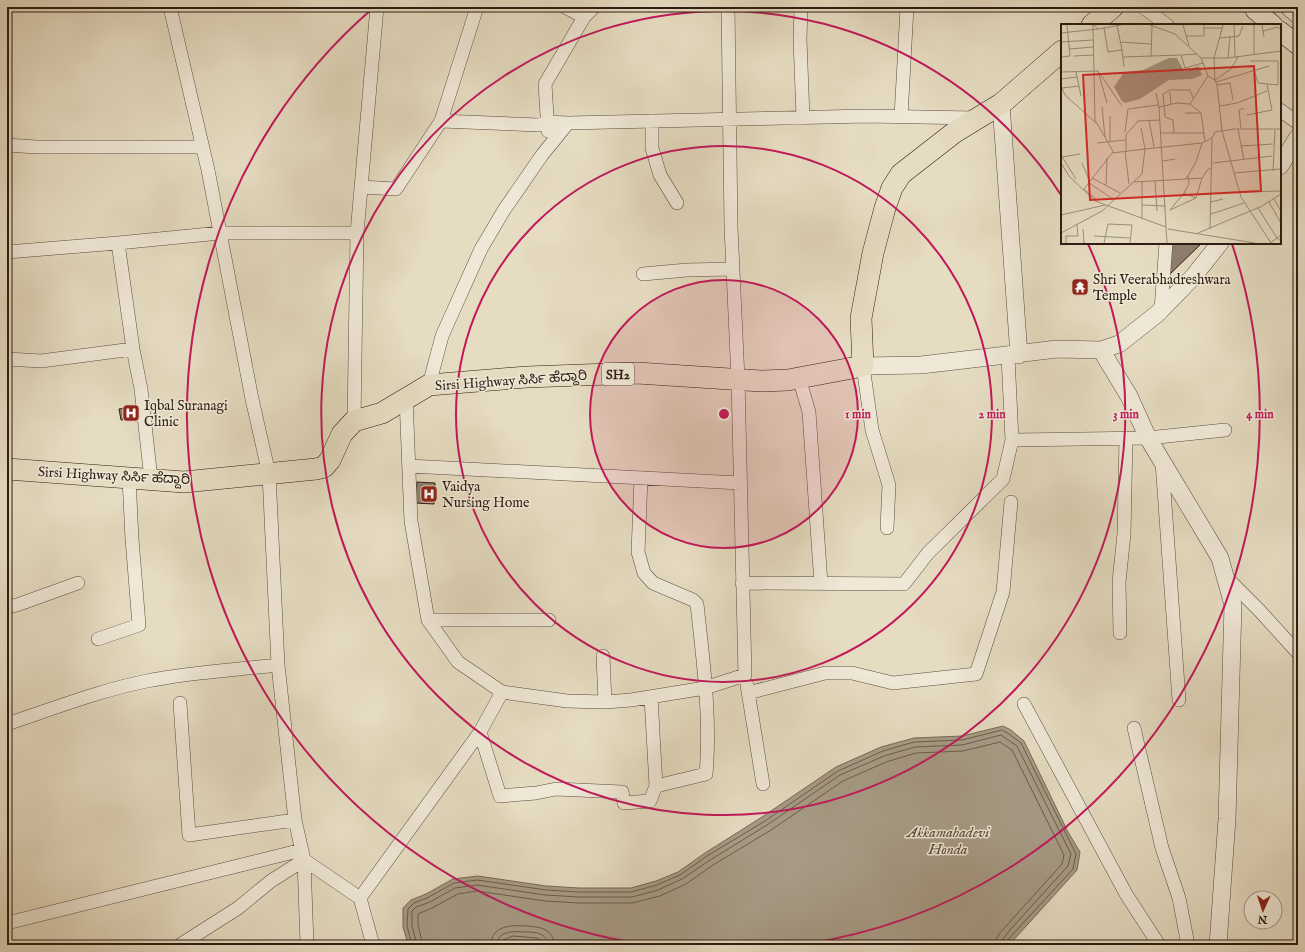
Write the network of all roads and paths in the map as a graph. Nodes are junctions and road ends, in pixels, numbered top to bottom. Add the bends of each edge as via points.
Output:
1 (170, 7) edge
2 (377, 7) edge
3 (478, 7) edge
4 (565, 7) edge
5 (594, 7) edge
6 (728, 7) edge
7 (801, 7) edge
8 (907, 7) edge
9 (1112, 7) edge
10 (1143, 7) edge
11 (1254, 7) edge
12 (1290, 7) edge
13 (1298, 14) edge
14 (584, 17) junction
15 (1093, 24) edge
16 (1166, 24) edge
17 (1272, 24) edge
18 (1281, 31) edge
19 (1298, 46) edge
20 (1061, 52) edge
21 (1001, 104) junction
22 (1281, 111) edge
23 (901, 117) junction
24 (803, 118) junction
25 (977, 118) junction
26 (729, 120) junction
27 (441, 121) junction
28 (652, 121) junction
29 (548, 122) junction
30 (568, 122) junction
31 (1298, 123) edge
32 (1298, 138) edge
33 (7, 145) edge
34 (549, 145) junction
35 (202, 147) junction
36 (1281, 164) edge
37 (361, 187) junction
38 (677, 203) dead end
39 (220, 233) junction
40 (357, 233) junction
41 (118, 243) junction
42 (1166, 244) edge
43 (1219, 244) edge
44 (7, 252) edge
45 (733, 269) junction
46 (643, 274) dead end
47 (1161, 310) junction
48 (133, 349) junction
49 (1101, 350) junction
50 (1013, 355) junction
51 (7, 359) edge
52 (863, 366) junction
53 (799, 378) junction
54 (738, 379) junction
55 (429, 385) junction
56 (406, 398) junction
57 (354, 421) junction
58 (1225, 430) dead end
59 (1126, 438) junction
60 (1148, 438) junction
61 (1012, 440) junction
62 (1162, 462) junction
63 (409, 466) junction
64 (7, 469) edge
65 (269, 474) junction
66 (129, 478) junction
67 (641, 478) junction
68 (151, 479) junction
69 (740, 483) junction
70 (1011, 502) dead end
71 (887, 528) dead end
72 (1225, 576) junction
73 (78, 583) dead end
74 (742, 583) junction
75 (820, 584) junction
76 (7, 607) edge
77 (428, 620) junction
78 (549, 620) dead end
79 (1120, 633) dead end
80 (98, 639) dead end
81 (1298, 653) edge
82 (603, 656) dead end
83 (278, 665) junction
84 (745, 675) junction
85 (705, 688) junction
86 (502, 692) junction
87 (748, 693) junction
88 (651, 697) junction
89 (1179, 700) dead end
90 (605, 702) junction
91 (180, 703) dead end
92 (1024, 704) dead end
93 (7, 724) edge
94 (1134, 728) dead end
95 (480, 732) junction
96 (763, 784) dead end
97 (656, 786) junction
98 (295, 820) junction
99 (303, 855) junction
100 (360, 898) junction
101 (7, 922) edge
102 (180, 945) edge
103 (307, 945) edge
104 (373, 945) edge
105 (1159, 945) edge
106 (1188, 945) edge
107 (1218, 945) edge

1 - 35 street
2 - 37 street
3 - 27 street
4 - 14 street
5 - 14 street
6 - 26 street
7 - 24 street
8 - 23 street
9 - 15 main road
10 - 16 street
11 - 17 main road
12 - 13 main road
14 - 29 street via 545,84
18 - 19 main road
20 - 21 main road
21 - 25 main road
21 - 50 street
22 - 31 street
23 - 24 street
23 - 25 street
24 - 26 street
25 - 52 main road via 901,174 892,188 873,253 861,318
26 - 28 street
26 - 45 street
27 - 29 street via 539,125
27 - 37 street via 396,189
28 - 30 street
28 - 38 street via 652,148 656,162 660,175
29 - 30 street
29 - 34 street
30 - 34 street
32 - 36 street
33 - 35 street
34 - 55 street via 504,210 482,249 442,336
35 - 39 street
37 - 40 street
39 - 40 street
39 - 41 street
39 - 65 street
40 - 57 street
41 - 44 street
41 - 48 street
42 - 47 street
43 - 47 street via 1193,277
45 - 46 street
45 - 54 street
47 - 49 street via 1119,344
48 - 51 street via 41,361
48 - 68 street via 141,389
49 - 50 street via 1057,349
49 - 60 street via 1129,396
50 - 52 street via 921,364
50 - 61 street
52 - 53 main road, Sirsi Highway ಸಿರ್ಸಿ ಹೆದ್ದಾರಿ / SH2
52 - 71 street via 872,430 889,485
53 - 54 main road, Sirsi Highway ಸಿರ್ಸಿ ಹೆದ್ದಾರಿ / SH2 via 761,381
53 - 75 street via 809,412
54 - 55 main road, Sirsi Highway ಸಿರ್ಸಿ ಹೆದ್ದಾರಿ / SH2 via 637,373 527,377
54 - 69 street
55 - 56 main road, Sirsi Highway ಸಿರ್ಸಿ ಹೆದ್ದಾರಿ / SH2
56 - 57 main road, Sirsi Highway ಸಿರ್ಸಿ ಹೆದ್ದಾರಿ / SH2 via 382,413
56 - 63 street
57 - 65 main road, Sirsi Highway ಸಿರ್ಸಿ ಹೆದ್ದಾರಿ via 342,434 324,467
58 - 60 street
59 - 60 street
59 - 61 street
59 - 79 street via 1124,534 1119,582
60 - 62 street
61 - 75 street via 1003,479 928,553 904,584
62 - 72 street via 1220,558
62 - 89 street
63 - 67 street
63 - 77 street via 411,521
64 - 66 main road, Sirsi Highway ಸಿರ್ಸಿ ಹೆದ್ದಾರಿ
65 - 68 main road, Sirsi Highway ಸಿರ್ಸಿ ಹೆದ್ದಾರಿ via 184,482
65 - 83 street
66 - 68 main road, Sirsi Highway ಸಿರ್ಸಿ ಹೆದ್ದಾರಿ
66 - 80 street via 139,625
67 - 69 street
67 - 85 street via 638,552 644,573 654,583 697,604
69 - 74 street
70 - 87 street via 1003,592 976,674 893,683 852,673 824,673
72 - 81 street
72 - 107 street via 1233,605 1227,820
73 - 76 street
74 - 75 street
74 - 84 street
77 - 78 street
77 - 86 street via 458,662
82 - 90 street
83 - 93 street via 178,675 145,681
83 - 98 street
84 - 85 street
84 - 87 street
85 - 88 street
85 - 97 street via 708,715 706,774
86 - 90 street via 567,701
86 - 95 street
87 - 96 street
88 - 90 street
88 - 97 street
91 - 98 street via 189,835
92 - 105 street via 1126,894
94 - 106 street via 1162,848 1179,898
95 - 97 street via 500,796 556,789 622,792 624,803 650,801
95 - 100 street
98 - 99 street
99 - 100 street
99 - 101 street
99 - 102 street via 238,908
99 - 103 street
100 - 104 street

